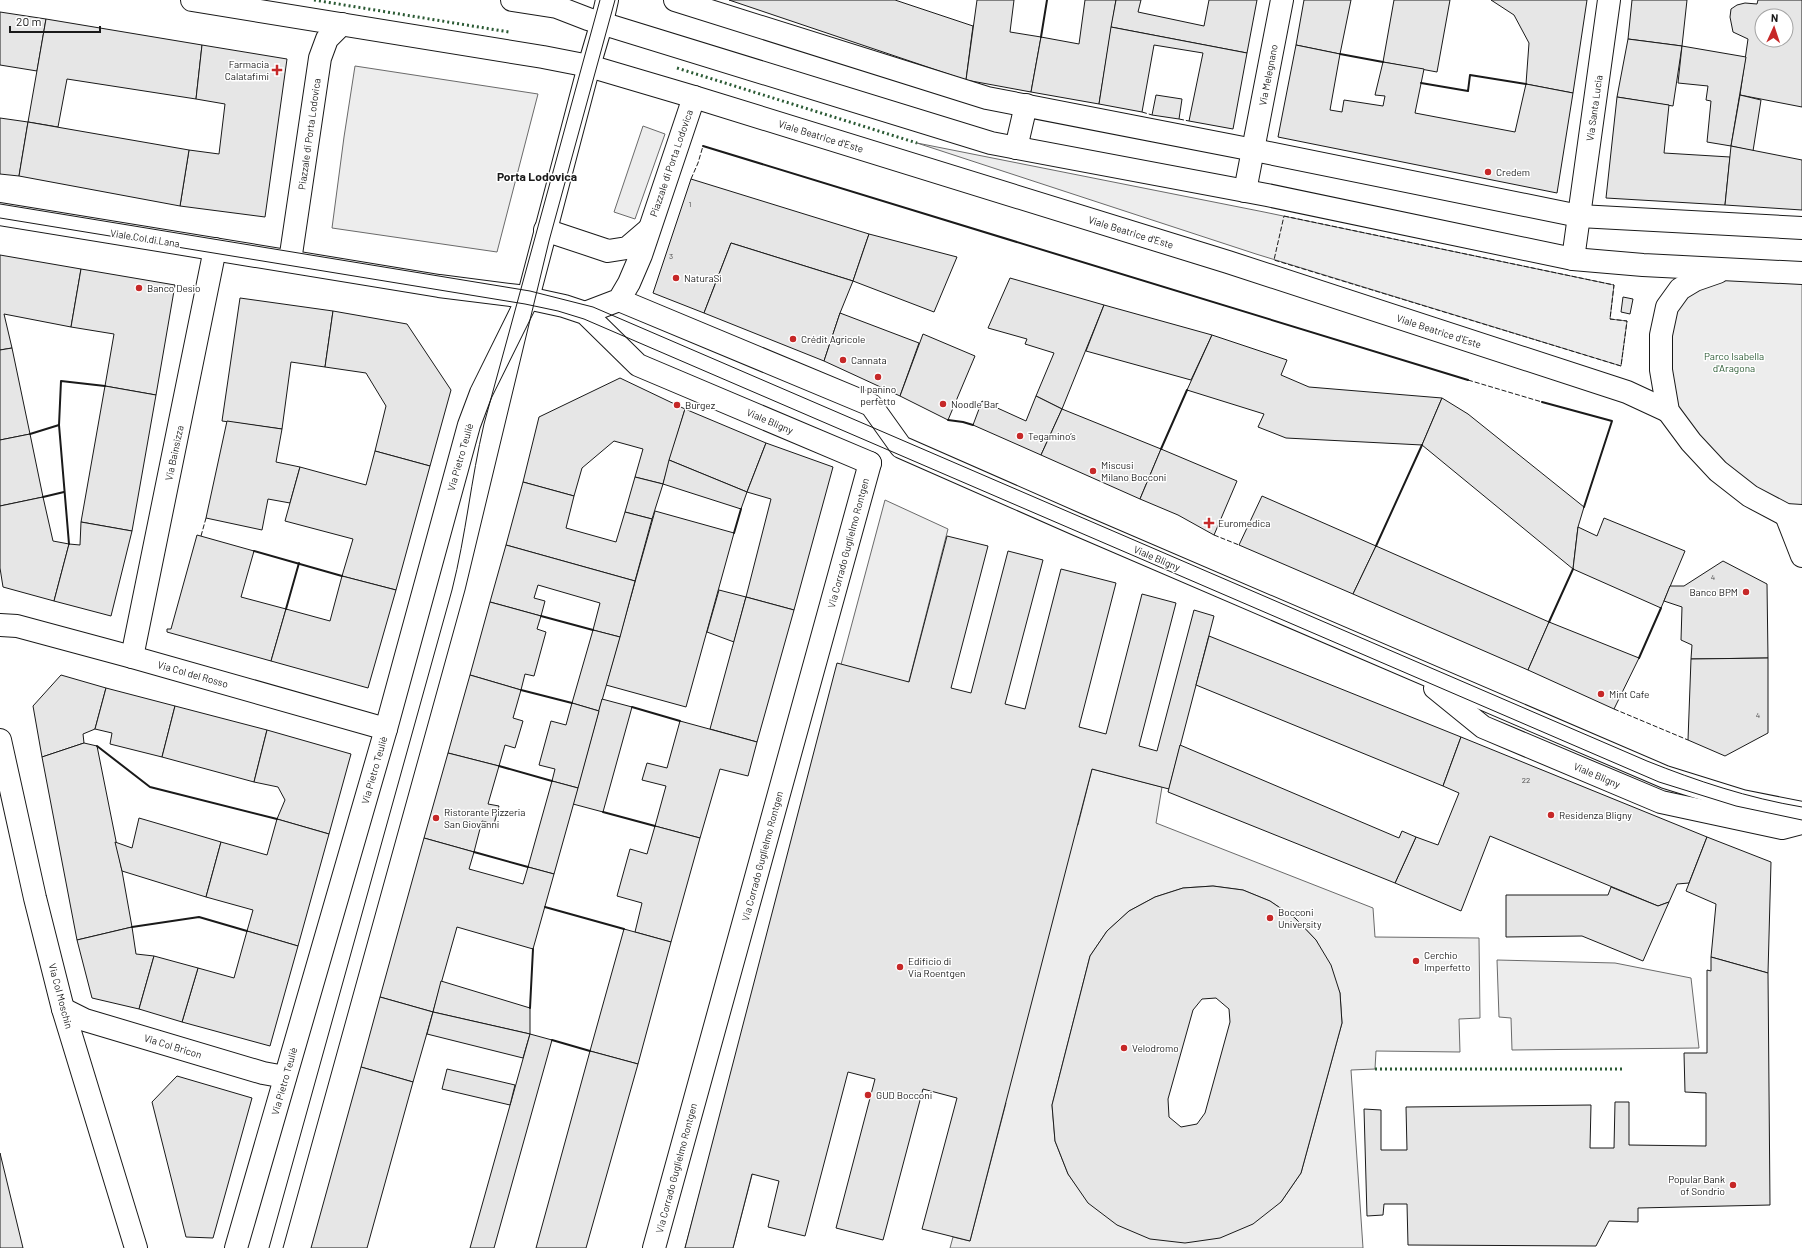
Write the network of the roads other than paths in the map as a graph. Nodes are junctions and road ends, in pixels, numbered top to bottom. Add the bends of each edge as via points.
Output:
1 (192, 0) edge
2 (512, 0) edge
3 (607, 0) edge
4 (675, 0) edge
5 (1282, 0) edge
6 (1608, 0) edge
7 (602, 22) junction
8 (342, 24) junction
9 (588, 66) junction
10 (694, 96) junction
11 (1026, 105) junction
12 (1016, 148) junction
13 (1253, 150) junction
14 (1245, 191) junction
15 (0, 214) edge
16 (1579, 216) junction
17 (1802, 228) edge
18 (545, 230) junction
19 (648, 230) junction
20 (215, 249) junction
21 (1573, 259) junction
22 (290, 261) junction
23 (1725, 270) junction
24 (1802, 273) edge
25 (528, 298) junction
26 (619, 300) junction
27 (585, 313) junction
28 (1668, 411) junction
29 (901, 447) junction
30 (870, 463) junction
31 (1794, 515) edge
32 (1802, 556) edge
33 (0, 625) edge
34 (132, 657) junction
35 (1413, 670) junction
36 (386, 729) junction
37 (0, 740) edge
38 (1802, 813) edge
39 (1802, 823) edge
40 (63, 1009) junction
41 (285, 1077) junction
42 (136, 1248) edge
43 (236, 1248) edge
44 (654, 1248) edge

1 - 8 street
2 - 7 street via 557,7
3 - 7 street
4 - 11 street via 987,98
5 - 13 street, Via Melegnano
6 - 16 street, Via Santa Lucia
7 - 9 street
7 - 12 street
8 - 9 street
8 - 22 street, Piazzale di Porta Lodovica via 327,38 320,58
9 - 10 street, Viale Beatrice d'Este
9 - 18 street
10 - 19 street, Piazzale di Porta Lodovica
10 - 28 street, Viale Beatrice d'Este via 1234,264 1627,392
11 - 12 street
11 - 13 street
12 - 14 street
13 - 14 street
13 - 16 street
14 - 21 street
15 - 20 street, Viale Col di Lana
16 - 17 street
16 - 21 street
18 - 19 street, Piazzale di Porta Lodovica via 608,251 627,248
18 - 25 street
19 - 26 street, Piazzale di Porta Lodovica via 641,255
20 - 22 street, Viale Col di Lana
20 - 34 street, Via Bainsizza
21 - 23 street
22 - 25 street
23 - 24 street
23 - 28 street via 1695,280 1680,289 1667,307 1661,334 1661,370
25 - 27 street
25 - 36 street, Via Pietro Teuliè via 481,393 469,425
26 - 27 street
26 - 29 street via 871,405
27 - 30 street, Viale Bligny via 638,365
28 - 31 street via 1691,442 1718,471 1750,496
29 - 30 street
29 - 35 street, Viale Bligny
30 - 44 street, Via Corrado Guglielmo Rontgen
31 - 32 street
33 - 34 street, Via Col del Rosso via 17,626
34 - 36 street, Via Col del Rosso
35 - 38 street, Viale Bligny via 1665,777 1742,801
35 - 39 street, Viale Bligny via 1483,727 1661,802 1782,828
36 - 41 street, Via Pietro Teuliè
37 - 40 street, Via Col Moschin
40 - 41 street, Via Col Bricon via 85,1020 263,1073
40 - 42 street, Via Col Moschin
41 - 43 street, Via Pietro Teuliè

